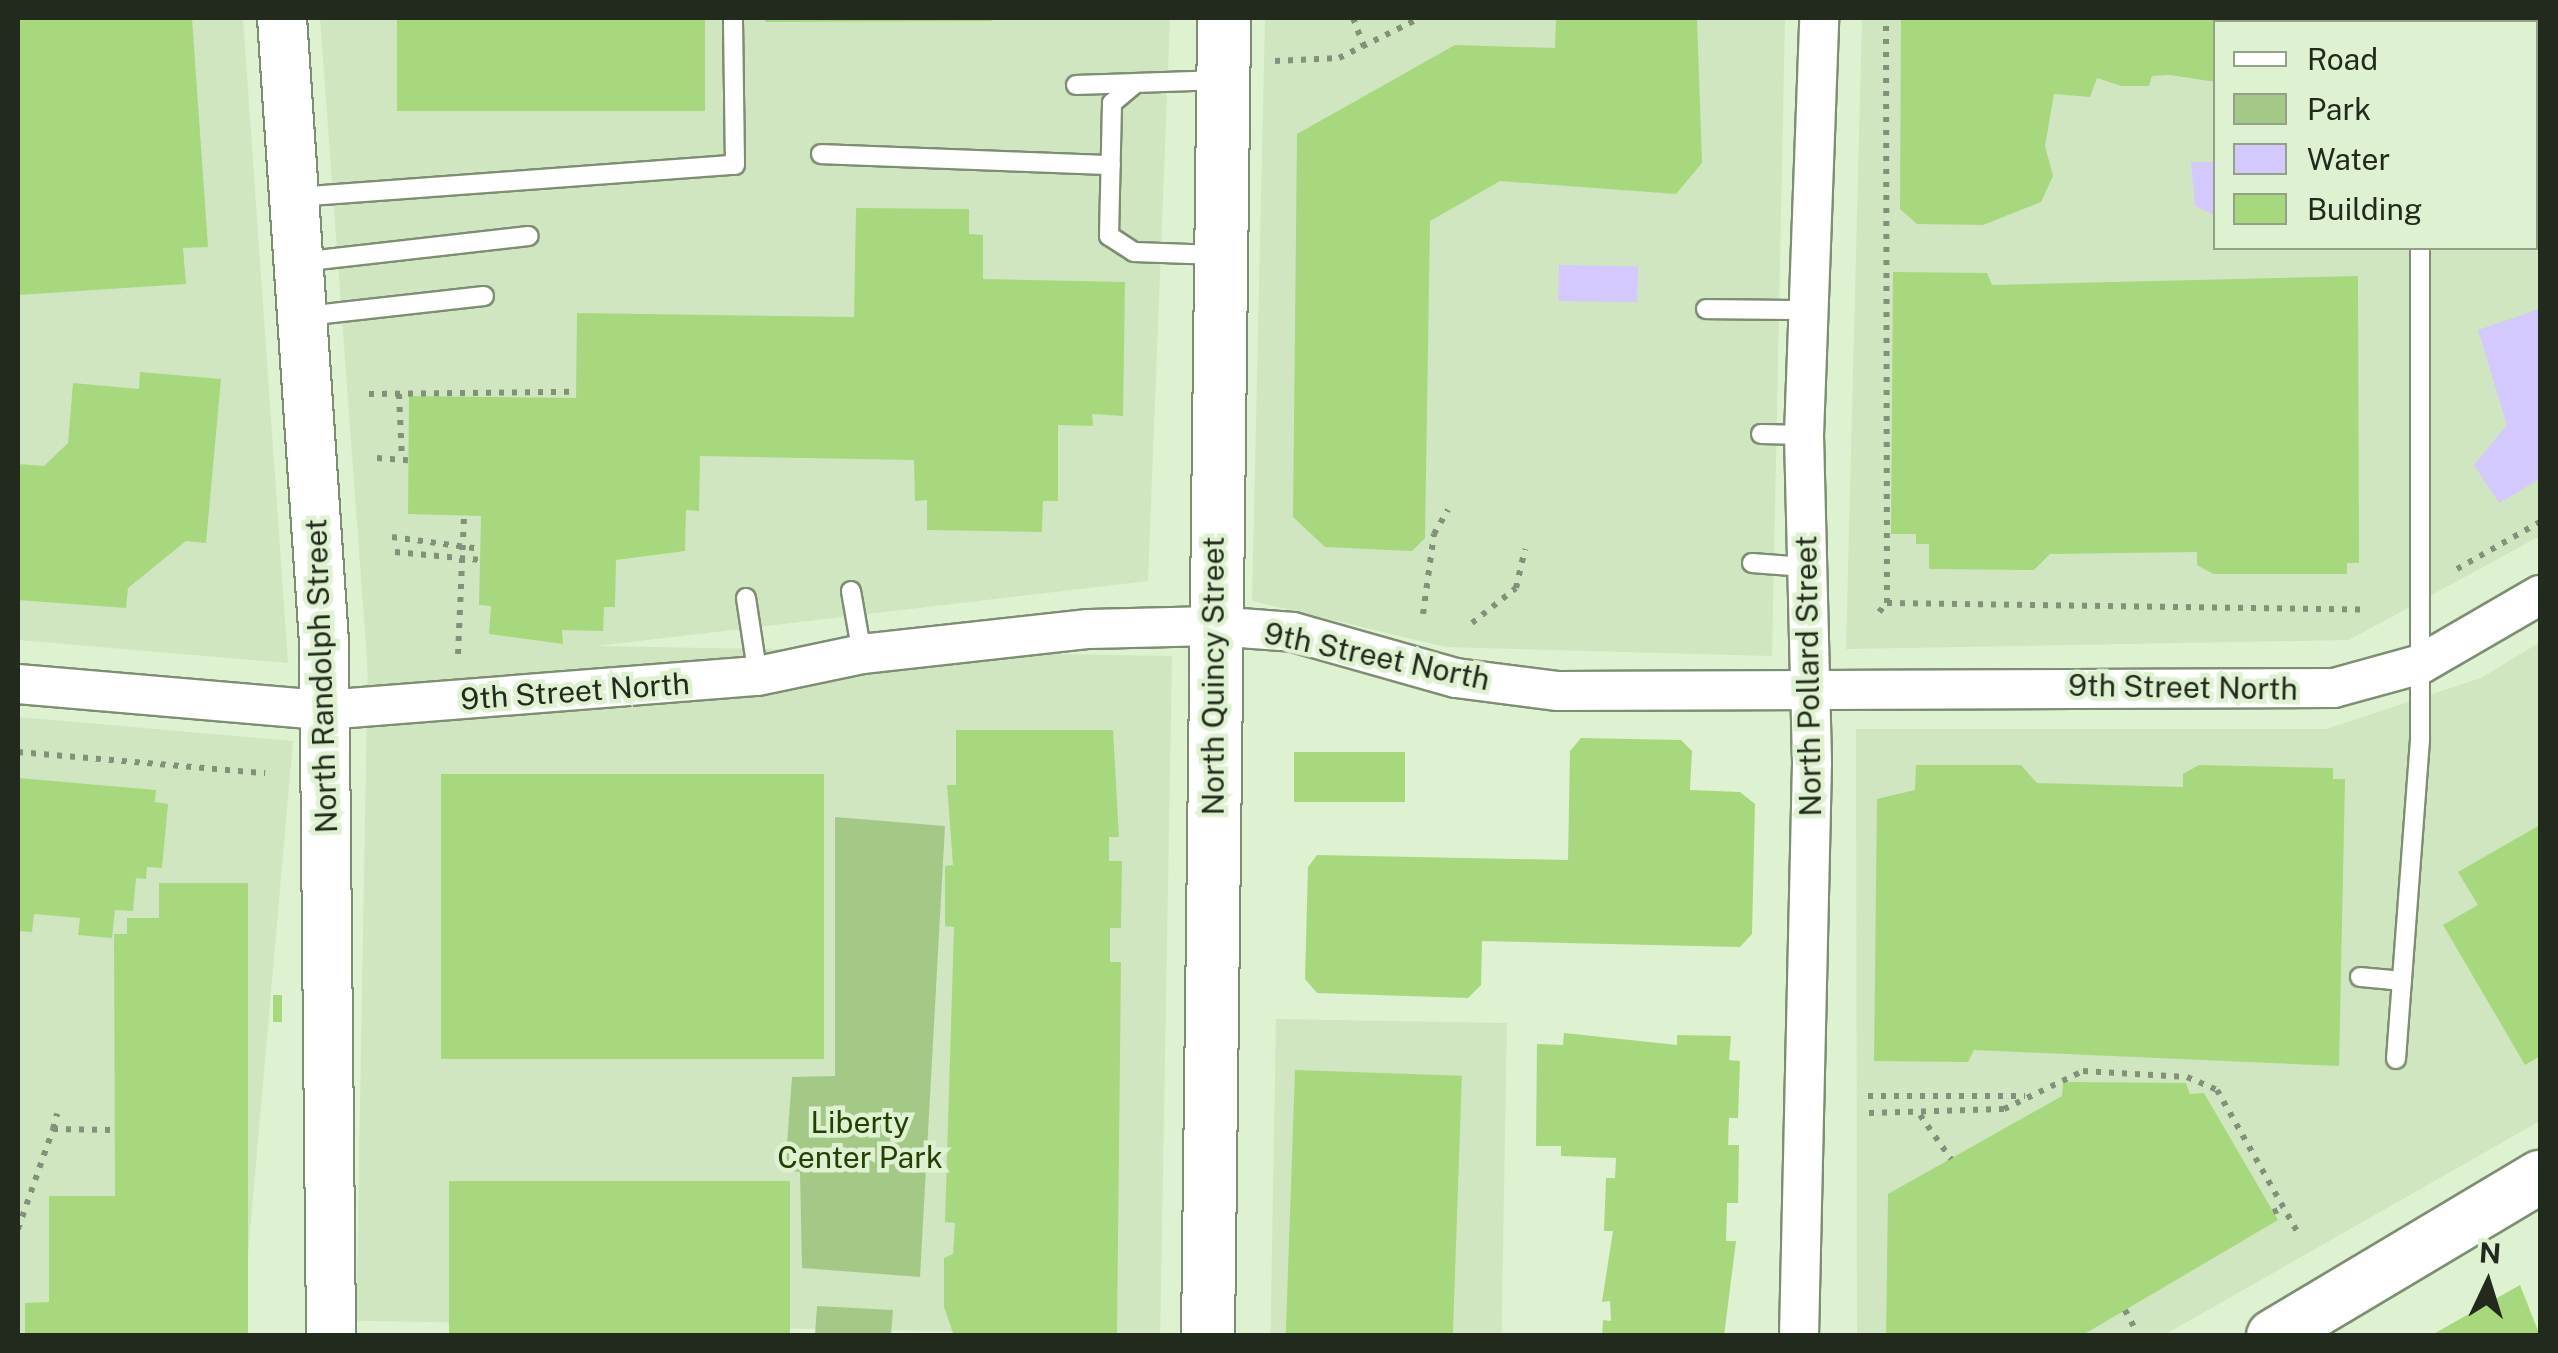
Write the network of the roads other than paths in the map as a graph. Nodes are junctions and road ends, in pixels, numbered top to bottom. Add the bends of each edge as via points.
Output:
1 (282, 18) edge
2 (733, 18) edge
3 (1224, 18) edge
4 (1819, 18) edge
5 (1222, 80) junction
6 (1136, 83) junction
7 (1076, 85) dead end
8 (822, 154) dead end
9 (1111, 165) junction
10 (295, 196) junction
11 (529, 236) dead end
12 (2420, 250) edge
13 (1218, 255) junction
14 (299, 262) junction
15 (484, 296) dead end
16 (1706, 309) dead end
17 (1808, 310) junction
18 (303, 316) junction
19 (1761, 434) dead end
20 (1804, 435) junction
21 (1752, 562) dead end
22 (1806, 567) junction
23 (851, 590) dead end
24 (2540, 596) edge
25 (746, 598) dead end
26 (1214, 626) junction
27 (862, 654) junction
28 (2421, 664) junction
29 (758, 676) junction
30 (18, 684) edge
31 (1809, 690) junction
32 (324, 710) junction
33 (2360, 977) dead end
34 (2402, 981) junction
35 (2396, 1060) dead end
36 (2540, 1176) edge
37 (331, 1336) edge
38 (1208, 1336) edge
39 (1800, 1336) edge
40 (2272, 1336) edge

1 - 10 street, North Randolph Street
2 - 10 lane via 735,165
3 - 5 main road, North Quincy Street
4 - 17 street, North Pollard Street
5 - 6 lane
5 - 13 main road, North Quincy Street
6 - 7 lane
6 - 9 lane via 1112,103
8 - 9 lane
9 - 13 lane via 1109,236 1134,252
10 - 14 street, North Randolph Street
11 - 14 lane
12 - 28 lane
13 - 26 main road, North Quincy Street
14 - 18 street, North Randolph Street
15 - 18 lane
16 - 17 lane
17 - 20 street, North Pollard Street
18 - 32 street, North Randolph Street
19 - 20 lane
20 - 22 street, North Pollard Street
21 - 22 lane
22 - 31 street, North Pollard Street
23 - 27 lane
24 - 28 street, 9th Street North
25 - 29 lane
26 - 27 street, 9th Street North via 1088,629
26 - 31 street, 9th Street North via 1293,632 1456,678 1558,691
26 - 38 main road, North Quincy Street
27 - 29 street, 9th Street North
28 - 31 street, 9th Street North via 2334,688
28 - 34 lane
29 - 32 street, 9th Street North
30 - 32 street, 9th Street North
31 - 39 street, North Pollard Street
32 - 37 street, North Randolph Street
33 - 34 lane
34 - 35 lane
36 - 40 main road

